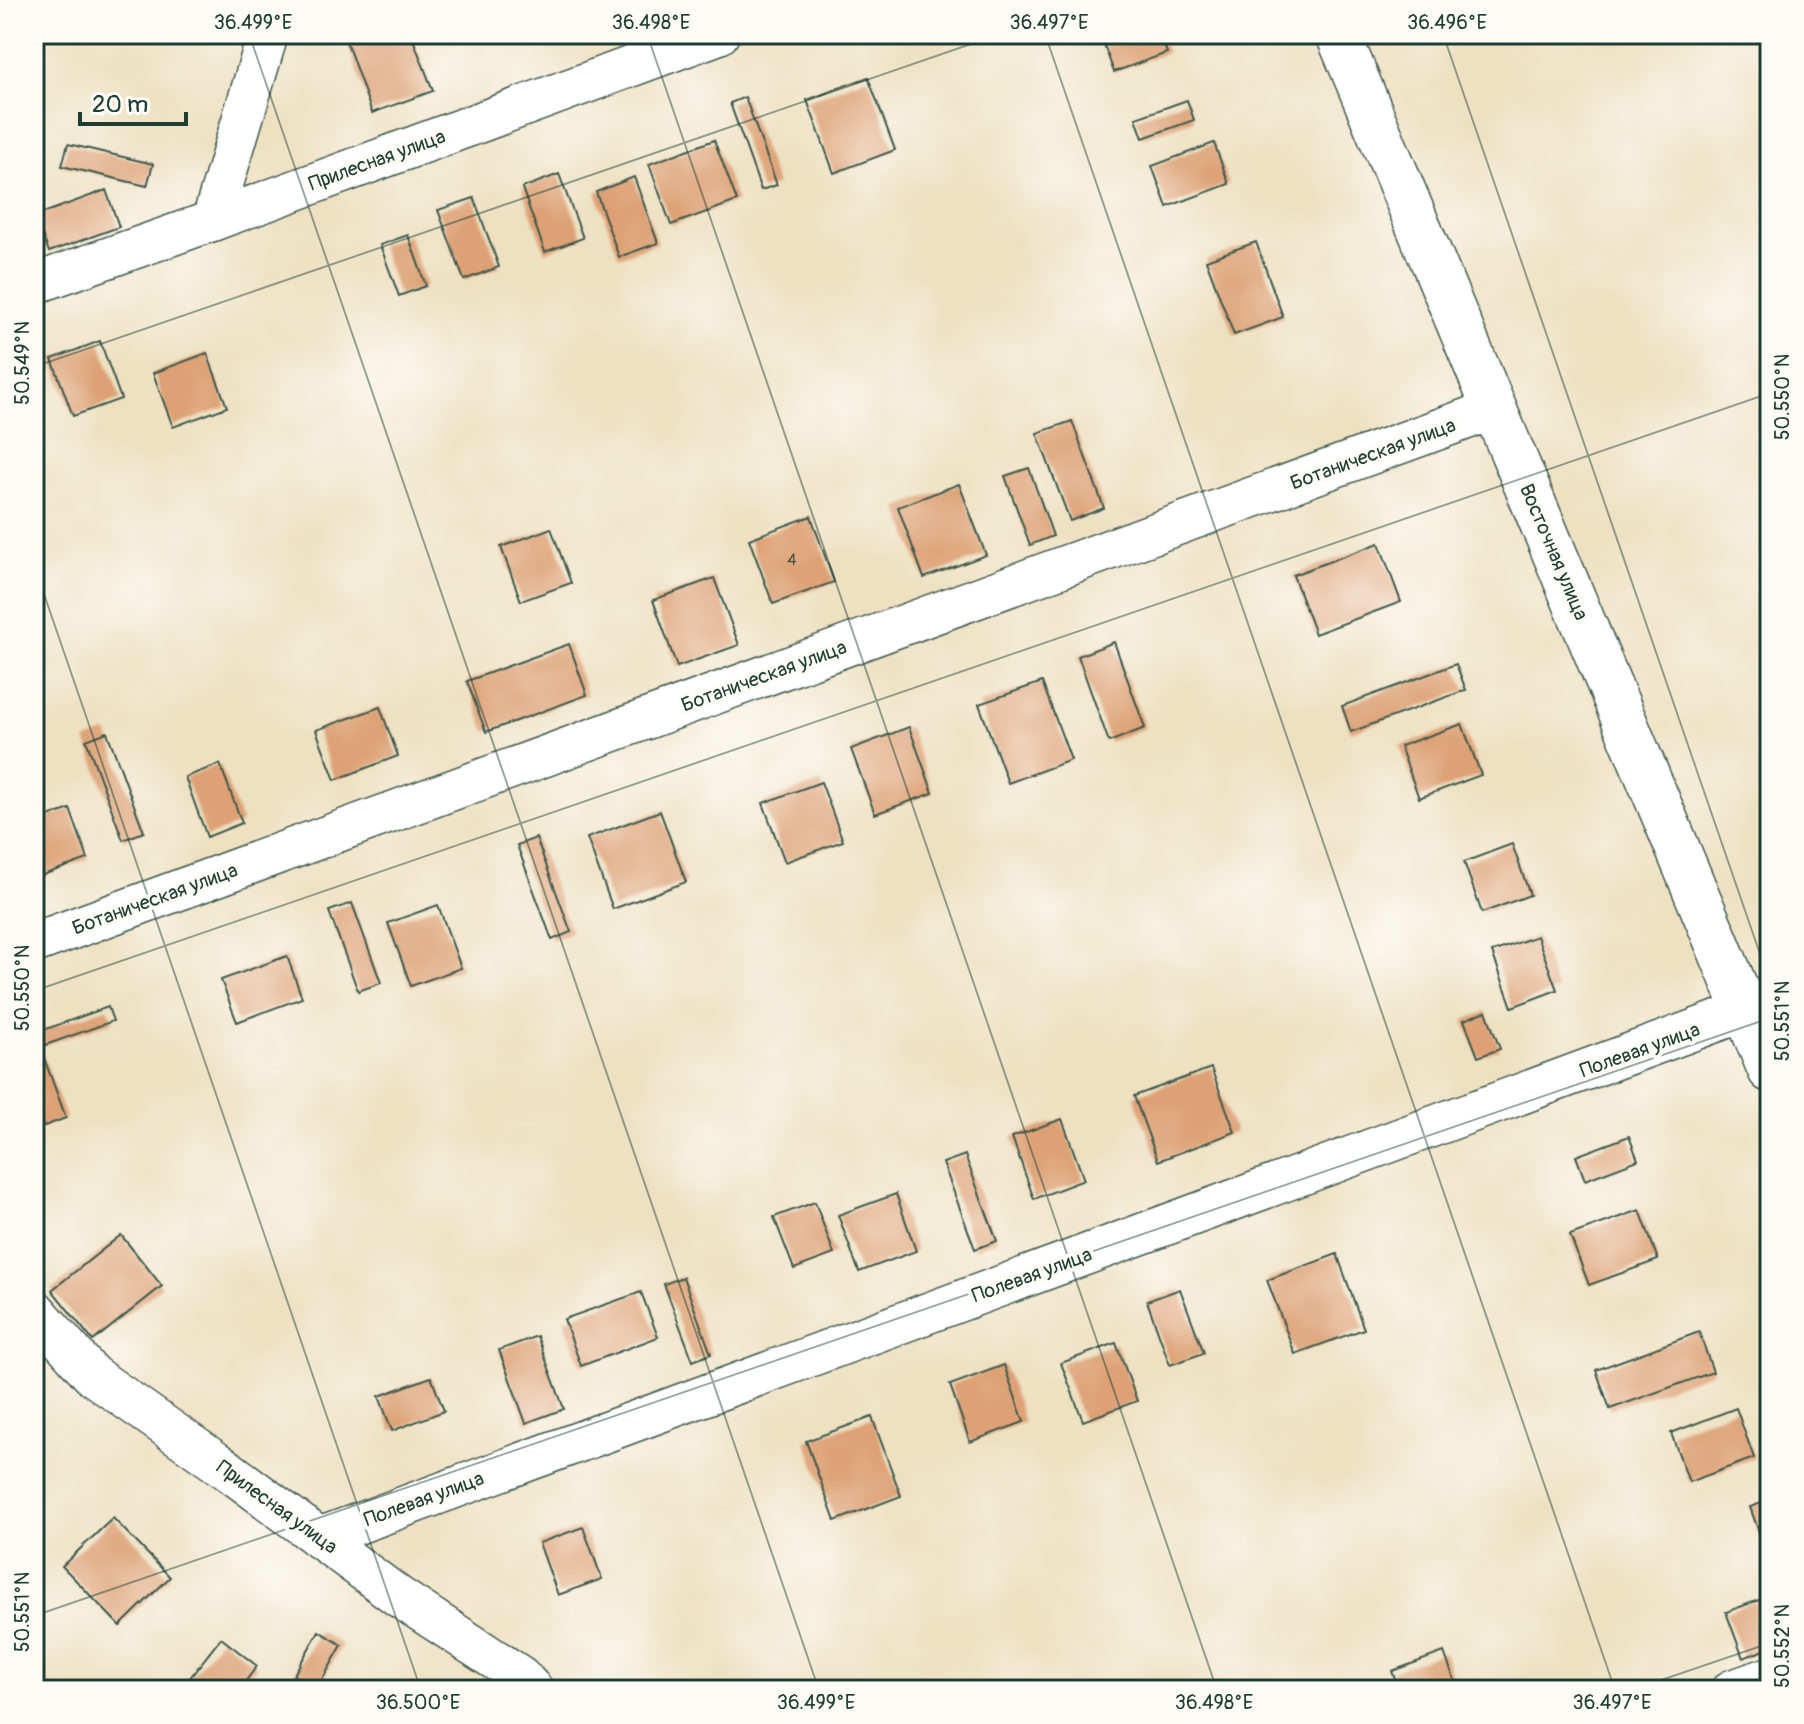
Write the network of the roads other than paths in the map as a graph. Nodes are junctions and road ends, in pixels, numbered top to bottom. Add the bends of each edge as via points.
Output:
1 (268, 34) edge
2 (719, 34) edge
3 (1338, 34) edge
4 (212, 221) junction
5 (34, 284) edge
6 (1494, 409) junction
7 (34, 943) edge
8 (1745, 1011) junction
9 (1770, 1070) edge
10 (34, 1309) edge
11 (319, 1538) junction
12 (1770, 1677) edge
13 (533, 1690) edge
14 (1732, 1690) edge

1 - 4 street
2 - 4 street, Прилесная улица
3 - 6 street, Восточная улица
4 - 5 street, Прилесная улица
6 - 7 street, Ботаническая улица
6 - 8 street, Восточная улица
8 - 9 street, Восточная улица
8 - 11 street, Полевая улица
10 - 11 street, Прилесная улица via 92,1375
11 - 13 street, Прилесная улица
12 - 14 street

